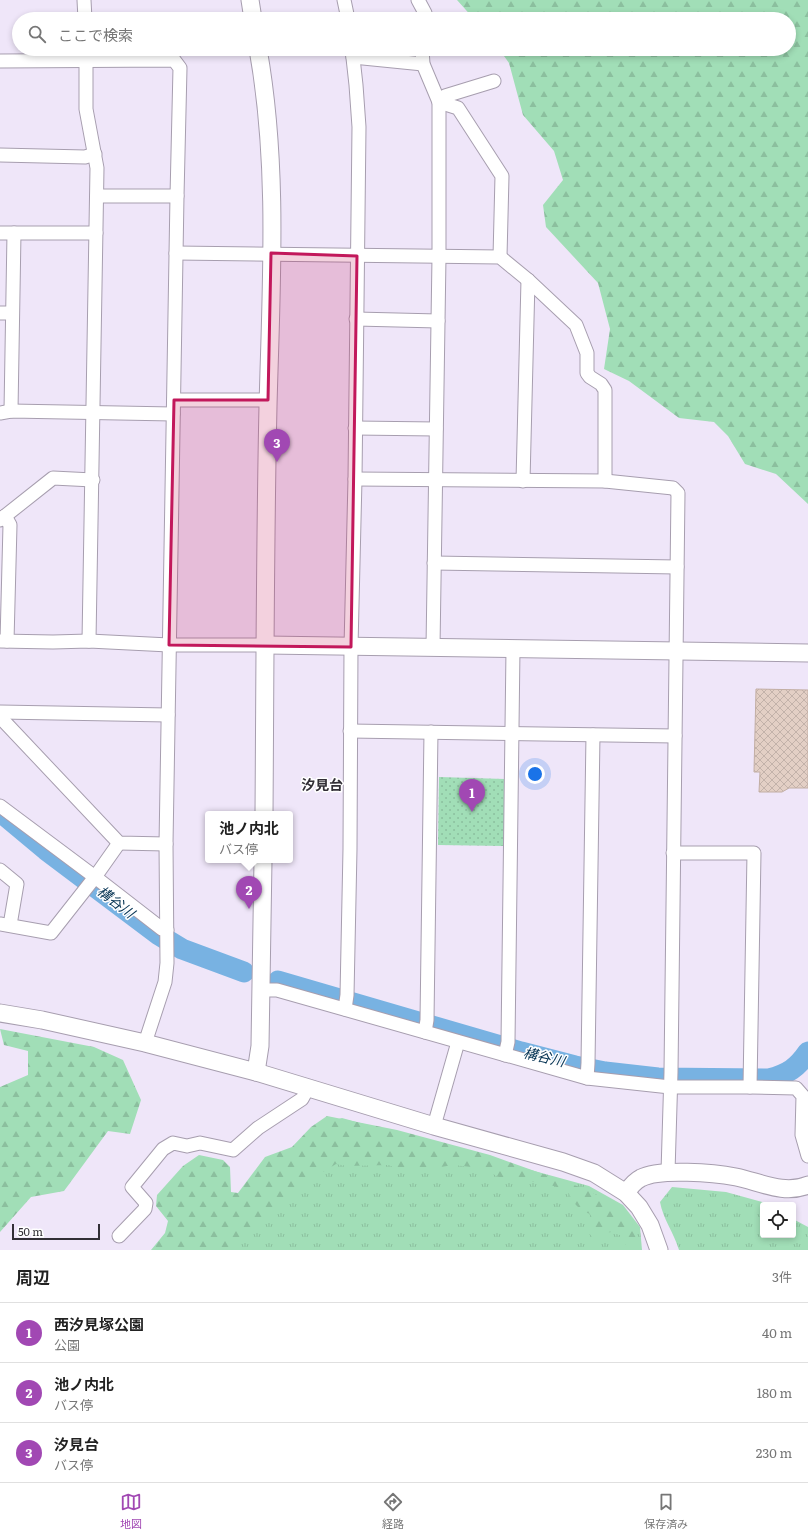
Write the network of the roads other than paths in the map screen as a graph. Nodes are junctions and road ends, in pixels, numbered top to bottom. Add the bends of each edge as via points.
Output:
1 (84, 0) edge
2 (250, 0) edge
3 (344, 0) edge
4 (418, 0) edge
5 (85, 12) edge
6 (252, 12) edge
7 (347, 12) edge
8 (424, 12) edge
9 (61, 56) edge
10 (86, 56) edge
11 (115, 56) edge
12 (259, 56) edge
13 (352, 56) edge
14 (371, 56) edge
15 (422, 56) edge
16 (0, 61) edge
17 (422, 64) junction
18 (494, 81) dead end
19 (439, 102) junction
20 (95, 154) junction
21 (0, 155) edge
22 (97, 196) junction
23 (177, 196) junction
24 (0, 233) edge
25 (14, 233) junction
26 (96, 233) junction
27 (176, 253) junction
28 (271, 253) junction
29 (357, 256) junction
30 (439, 257) junction
31 (500, 257) junction
32 (528, 280) junction
33 (6, 313) edge
34 (356, 319) junction
35 (438, 321) junction
36 (174, 400) junction
37 (268, 400) junction
38 (6, 412) edge
39 (93, 413) junction
40 (174, 414) junction
41 (355, 428) junction
42 (436, 429) junction
43 (355, 479) junction
44 (93, 480) junction
45 (435, 480) junction
46 (523, 481) junction
47 (605, 481) junction
48 (2, 518) edge
49 (434, 563) junction
50 (677, 567) junction
51 (4, 641) edge
52 (89, 641) junction
53 (170, 645) junction
54 (266, 645) junction
55 (351, 646) junction
56 (432, 647) junction
57 (513, 649) junction
58 (677, 651) junction
59 (808, 653) edge
60 (0, 712) edge
61 (168, 714) junction
62 (0, 717) edge
63 (350, 731) junction
64 (431, 732) junction
65 (512, 734) junction
66 (593, 735) junction
67 (675, 736) junction
68 (0, 806) edge
69 (264, 811) edge
70 (119, 843) junction
71 (166, 844) junction
72 (673, 853) junction
73 (263, 863) edge
74 (0, 870) edge
75 (92, 881) junction
76 (5, 925) edge
77 (167, 938) junction
78 (261, 990) junction
79 (346, 1004) junction
80 (0, 1013) edge
81 (426, 1027) junction
82 (458, 1042) junction
83 (145, 1043) junction
84 (506, 1050) junction
85 (256, 1072) junction
86 (588, 1072) junction
87 (671, 1081) junction
88 (750, 1081) junction
89 (308, 1088) junction
90 (434, 1126) junction
91 (808, 1156) edge
92 (668, 1172) junction
93 (808, 1185) edge
94 (626, 1193) junction
95 (119, 1236) dead end
96 (658, 1250) edge

1 - 5 street
2 - 6 street
3 - 7 street
4 - 8 street
9 - 16 street
10 - 20 street via 86,109
11 - 23 street via 174,60 180,68
12 - 28 street via 268,128
13 - 29 street via 359,127
14 - 17 street
15 - 17 street
17 - 19 street
18 - 19 street via 445,96
19 - 30 street
19 - 31 street via 458,108 502,176
20 - 21 street via 85,157
20 - 22 street
22 - 23 street
22 - 26 street
23 - 27 street
24 - 25 street
25 - 26 street
25 - 33 street
26 - 39 street
27 - 28 street
27 - 36 street
28 - 29 street
28 - 37 street
29 - 30 street
29 - 34 street
30 - 31 street
30 - 35 street
31 - 32 street
32 - 46 street
32 - 47 street via 576,325 587,353 587,373 605,390
33 - 38 street
34 - 35 street
34 - 41 street
35 - 42 street
36 - 37 street
36 - 40 street
37 - 54 street
38 - 39 street
39 - 40 street
39 - 44 street
40 - 53 street
41 - 42 street
41 - 43 street
42 - 45 street
43 - 45 street
43 - 55 street
44 - 48 street via 53,478
44 - 52 street
45 - 46 street
45 - 49 street
46 - 47 street
47 - 50 street via 673,488 678,493
48 - 51 street via 10,525
49 - 50 street
49 - 56 street
50 - 58 street
51 - 52 street
52 - 53 street
53 - 54 street
53 - 61 street
54 - 55 street
54 - 69 street
55 - 56 street
55 - 63 street
56 - 57 street
57 - 58 street
57 - 65 street
58 - 59 street
58 - 67 street
60 - 61 street
61 - 71 street
62 - 70 street
63 - 64 street
63 - 79 street
64 - 65 street
64 - 81 street
65 - 66 street
65 - 84 street
66 - 67 street
66 - 86 street
67 - 72 street
68 - 75 street
70 - 71 street
70 - 75 street
71 - 77 street
72 - 87 street
72 - 88 street via 754,853
73 - 78 street
74 - 76 street via 17,884
75 - 76 street via 51,933
75 - 77 street via 162,929
77 - 83 street via 165,982
78 - 79 street via 277,990
78 - 85 street via 260,1046
79 - 81 street
80 - 83 street
81 - 82 street
82 - 84 street
82 - 90 street
83 - 85 street
84 - 86 street
85 - 89 street
86 - 87 street
87 - 88 street
87 - 92 street
88 - 91 street via 796,1088 803,1096 802,1135
89 - 90 street
89 - 95 street via 302,1099 258,1128 233,1150 200,1143 187,1146 173,1143 163,1148 132,1187 146,1203 145,1209
90 - 94 street via 563,1162 594,1173
92 - 93 street via 736,1177 791,1190
92 - 94 street via 641,1178 631,1185
94 - 96 street via 650,1225

